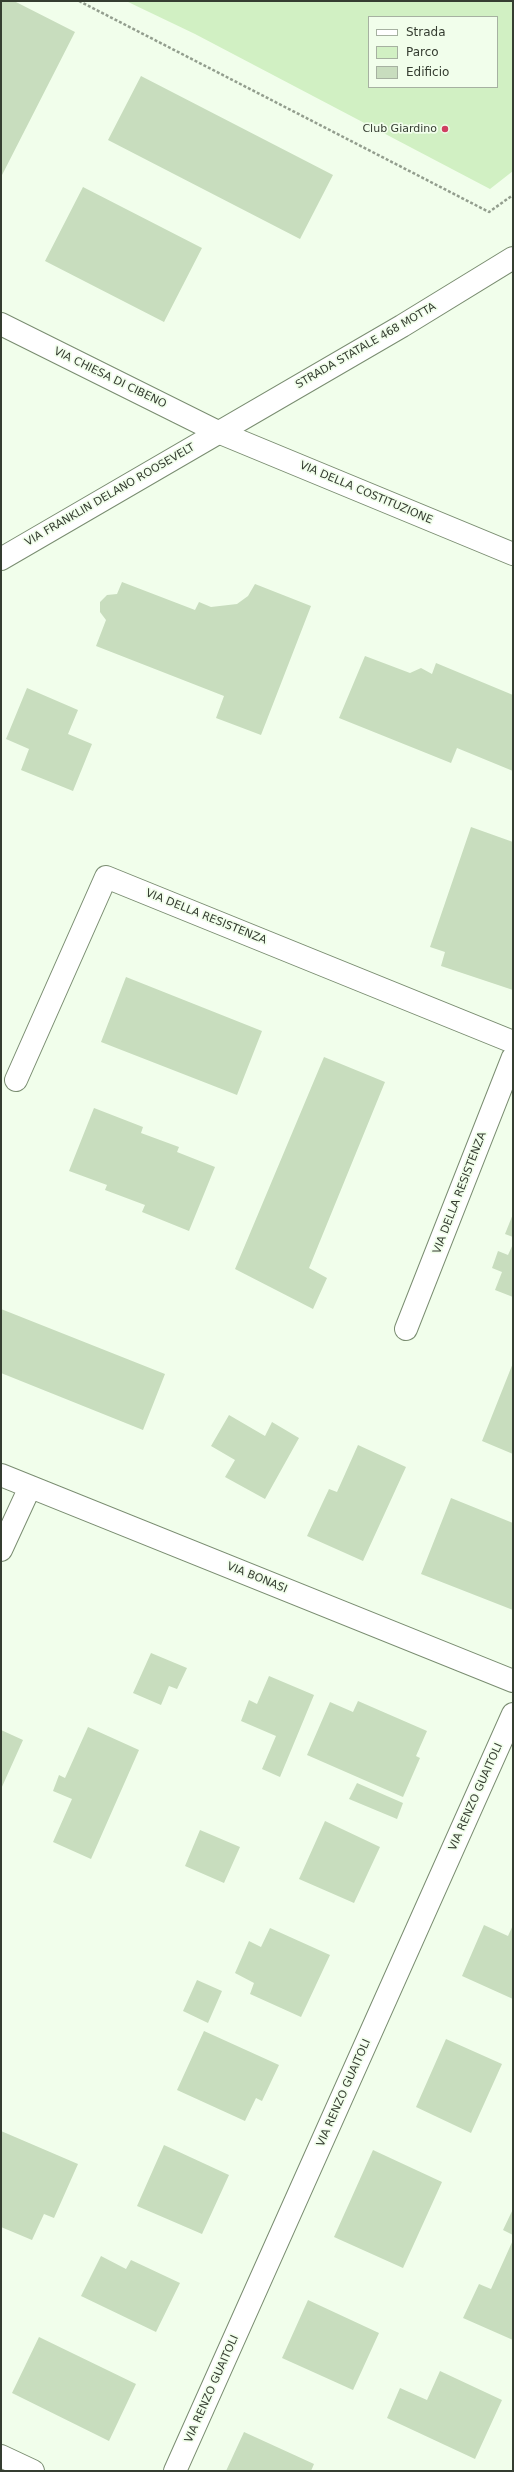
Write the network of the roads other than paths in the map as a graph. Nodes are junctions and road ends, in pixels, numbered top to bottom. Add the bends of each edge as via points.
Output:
1 (513, 258) edge
2 (1, 324) edge
3 (218, 432) junction
4 (513, 554) edge
5 (1, 559) edge
6 (513, 1042) edge
7 (513, 1057) edge
8 (16, 1080) dead end
9 (406, 1329) dead end
10 (1, 1476) edge
11 (30, 1487) junction
12 (1, 1550) edge
13 (513, 1681) edge
14 (513, 1714) edge
15 (1, 2456) edge
16 (33, 2471) edge
17 (176, 2471) edge

1 - 3 street, STRADA STATALE 468 MOTTA via 402,326
2 - 3 street, VIA CHIESA DI CIBENO
3 - 4 street, VIA DELLA COSTITUZIONE
3 - 5 street, VIA FRANKLIN DELANO ROOSEVELT
6 - 8 street, VIA DELLA RESISTENZA via 106,876
7 - 9 street, VIA DELLA RESISTENZA
10 - 11 street, VIA BONASI
11 - 12 street
11 - 13 street, VIA BONASI
14 - 17 street, VIA RENZO GUAITOLI
15 - 16 street

